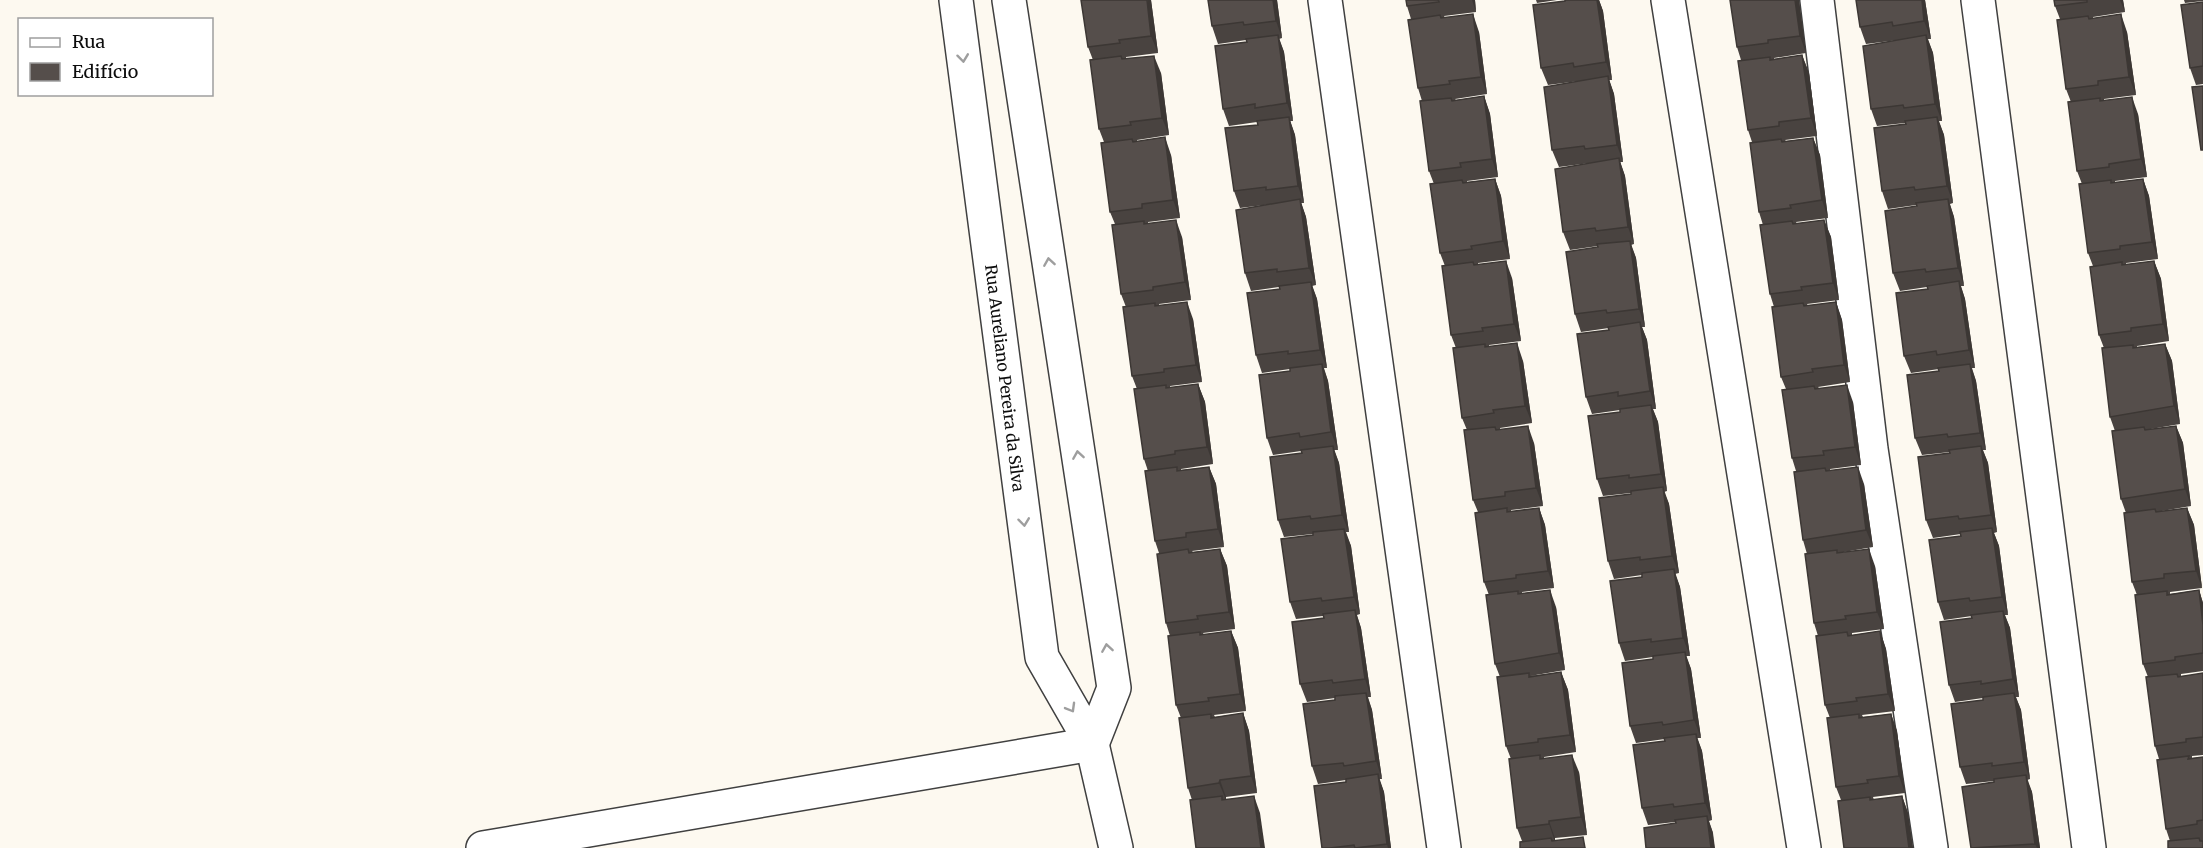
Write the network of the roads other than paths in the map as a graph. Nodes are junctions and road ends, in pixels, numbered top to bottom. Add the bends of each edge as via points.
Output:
1 (956, 0) edge
2 (1009, 0) edge
3 (1325, 0) edge
4 (1668, 0) edge
5 (1817, 0) edge
6 (1978, 0) edge
7 (1092, 744) junction
8 (483, 848) edge
9 (1116, 848) edge
10 (1444, 848) edge
11 (1804, 848) edge
12 (1931, 848) edge
13 (2089, 848) edge

1 -> 7 street, Rua Aureliano Pereira da Silva via 1042,657
7 -> 2 street via 1114,688
3 - 10 street
4 - 11 street
5 - 12 street via 1871,449
6 - 13 street
7 - 8 street
7 - 9 street, Rua Aureliano Pereira da Silva

